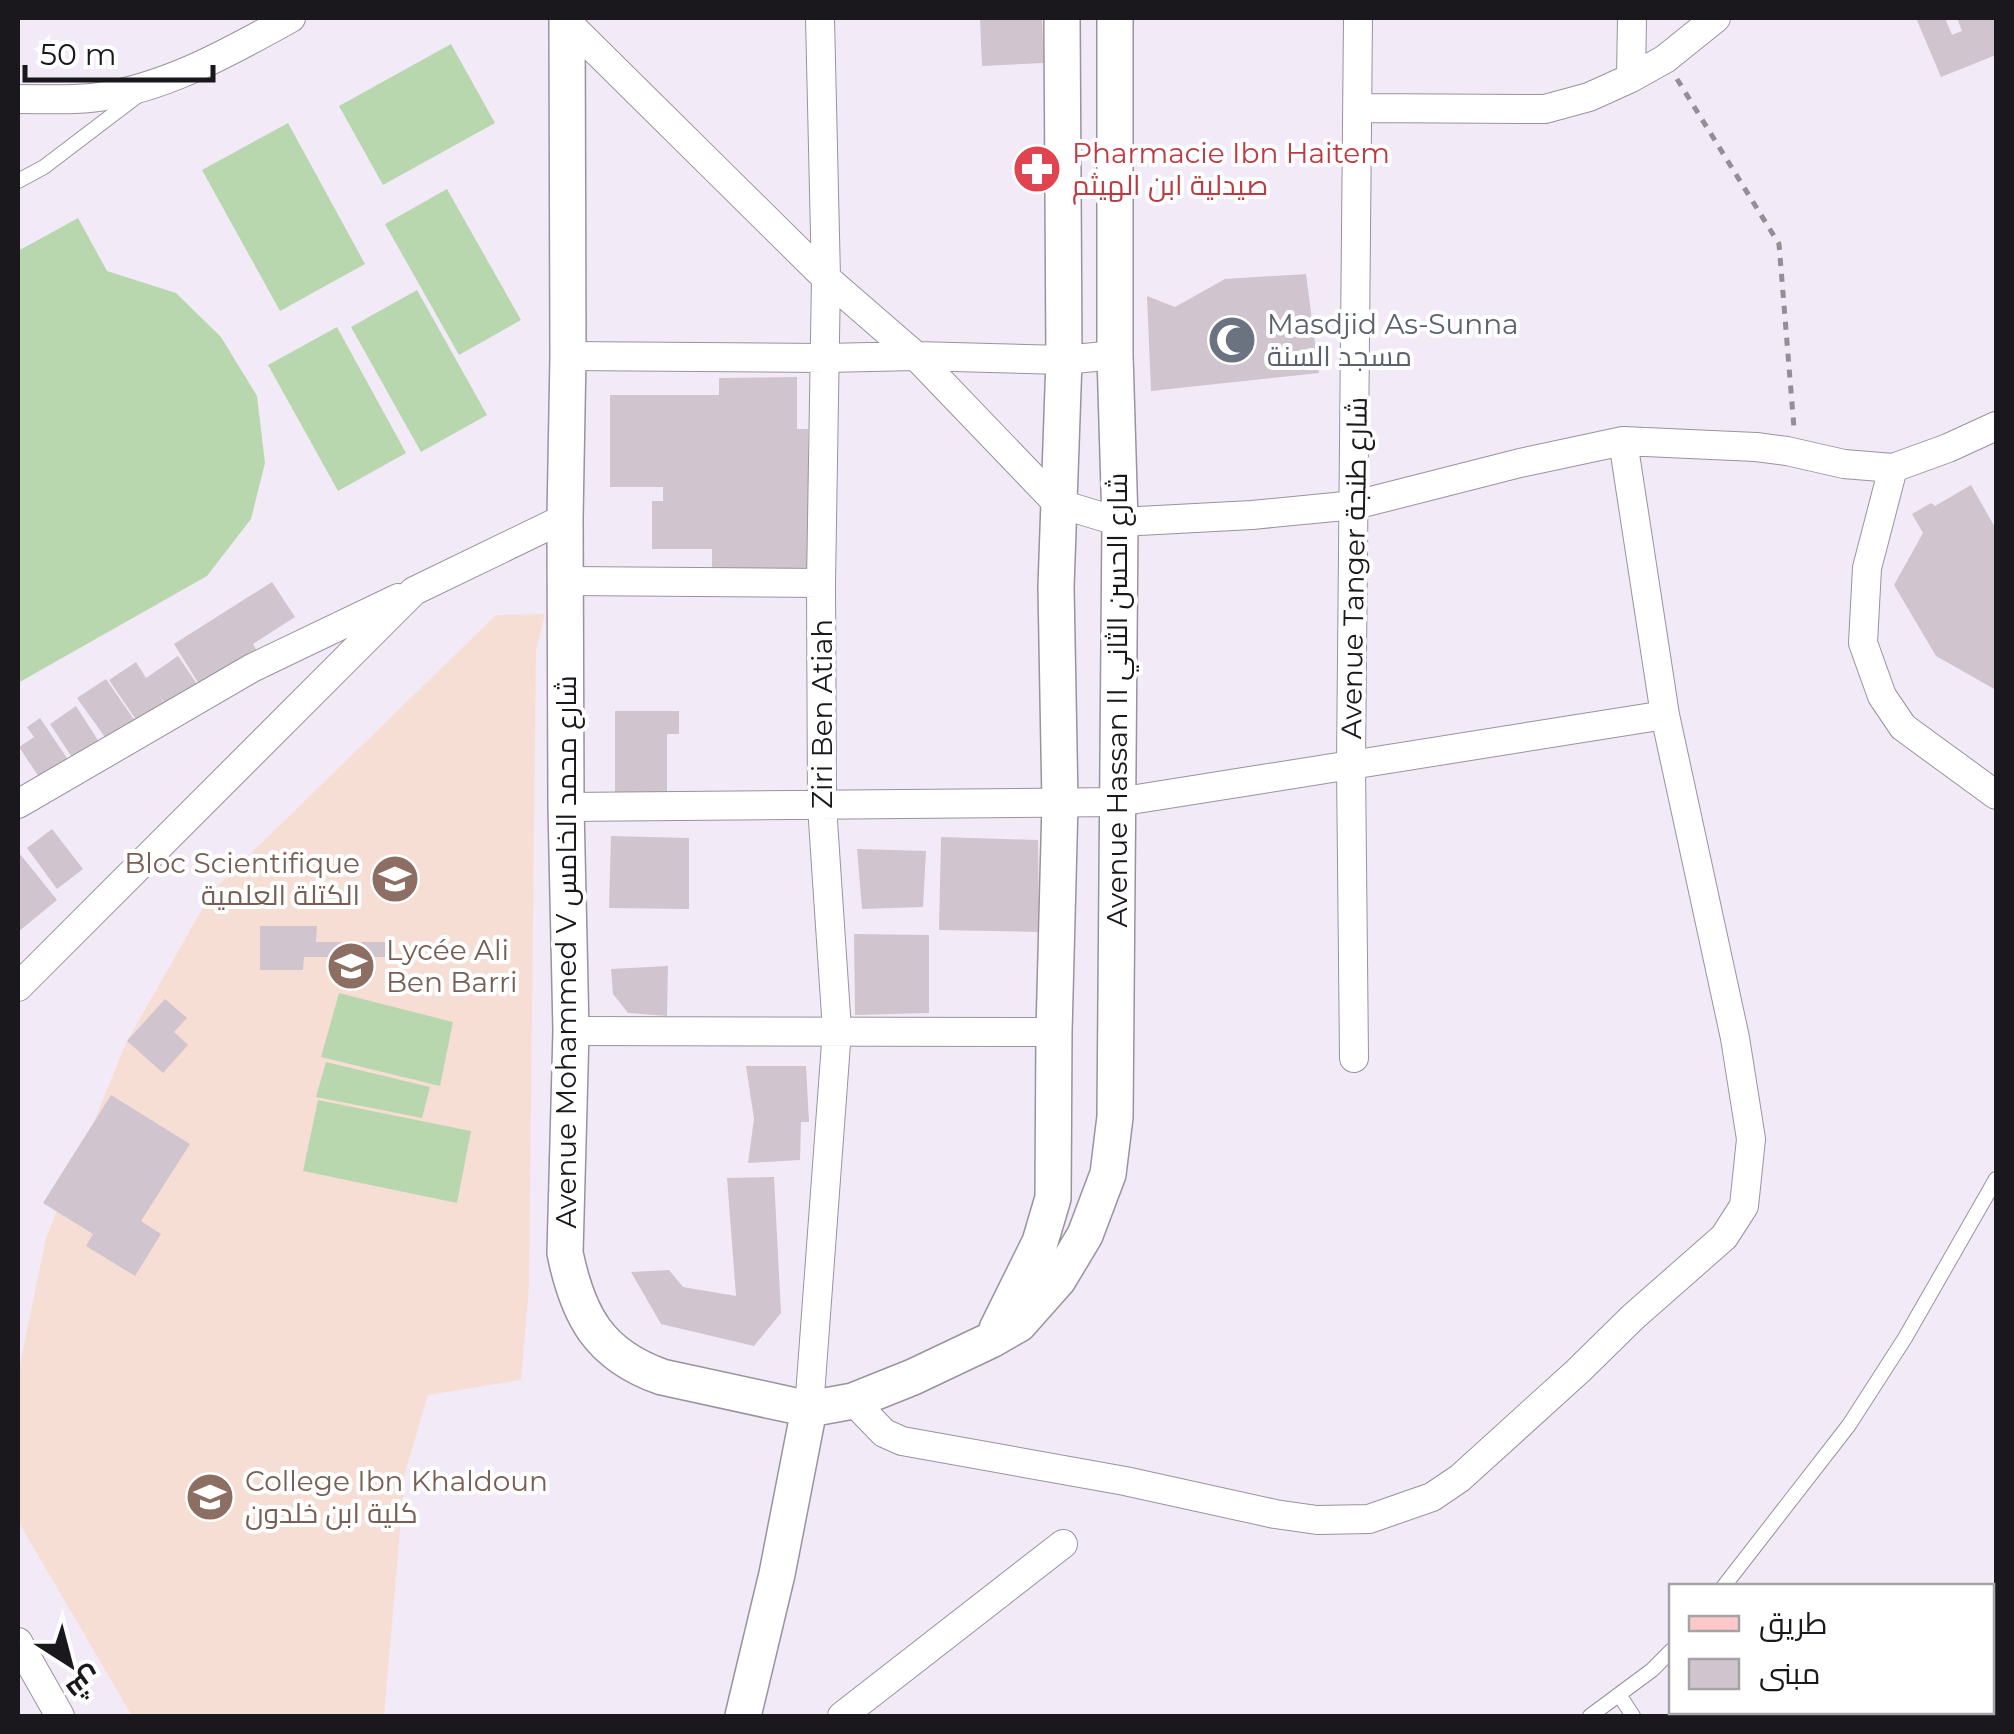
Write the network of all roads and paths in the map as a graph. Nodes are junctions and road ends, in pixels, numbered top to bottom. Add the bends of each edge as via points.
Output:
1 (291, 18) edge
2 (820, 18) edge
3 (1062, 18) edge
4 (1115, 18) edge
5 (1358, 18) edge
6 (1632, 18) edge
7 (1716, 18) edge
8 (567, 20) edge
9 (1665, 59) junction
10 (1630, 78) junction
11 (152, 84) junction
12 (18, 99) edge
13 (1358, 108) junction
14 (18, 182) edge
15 (826, 278) junction
16 (1115, 355) junction
17 (568, 356) junction
18 (916, 356) junction
19 (825, 358) junction
20 (1064, 360) junction
21 (1996, 426) edge
22 (1623, 442) junction
23 (1796, 454) junction
24 (1894, 468) junction
25 (1057, 503) junction
26 (1354, 505) junction
27 (565, 518) junction
28 (1120, 522) junction
29 (566, 581) junction
30 (821, 583) junction
31 (414, 591) junction
32 (1666, 715) junction
33 (1351, 764) junction
34 (1996, 796) edge
35 (1118, 802) junction
36 (1060, 803) junction
37 (18, 804) edge
38 (822, 806) junction
39 (566, 808) junction
40 (18, 987) edge
41 (837, 1030) junction
42 (570, 1031) junction
43 (1054, 1032) junction
44 (1354, 1058) dead end
45 (1996, 1179) edge
46 (992, 1340) junction
47 (853, 1401) junction
48 (810, 1409) junction
49 (1063, 1544) dead end
50 (1726, 1584) edge
51 (18, 1642) edge
52 (1669, 1653) edge
53 (1620, 1696) junction
54 (60, 1716) edge
55 (743, 1716) edge
56 (842, 1716) edge
57 (1590, 1716) edge
58 (1632, 1716) edge

1 - 11 street
2 - 15 street, Ziri Ben Atiah
3 - 20 street, Avenue Hassan II شارع الحسن الثاني
4 - 16 street, Avenue Hassan II شارع الحسن الثاني
5 - 13 street, Avenue Tanger شارع طنجة
6 - 10 street
7 - 9 street
8 - 15 street
8 - 17 street, Avenue Mohammed V شارع محمد الخامس
9 - 10 street
9 - 23 path via 1779,244
10 - 13 street via 1589,98 1545,108
11 - 12 street via 110,96
11 - 14 lane
13 - 26 street, Avenue Tanger شارع طنجة
15 - 18 street
15 - 19 street, Ziri Ben Atiah
16 - 20 street
16 - 28 street, Avenue Hassan II شارع الحسن الثاني
17 - 19 street
17 - 27 street, Avenue Mohammed V شارع محمد الخامس
18 - 19 street
18 - 20 street
18 - 25 street
19 - 30 street, Ziri Ben Atiah
20 - 25 street, Avenue Hassan II شارع الحسن الثاني
21 - 24 street
22 - 23 street
22 - 26 street
22 - 32 street
23 - 24 street
24 - 34 street via 1867,568 1863,643 1882,696 1903,727
25 - 28 street
25 - 36 street, Avenue Hassan II شارع الحسن الثاني
26 - 28 street
26 - 33 street, Avenue Tanger شارع طنجة
27 - 29 street, Avenue Mohammed V شارع محمد الخامس
27 - 31 street
28 - 35 street, Avenue Hassan II شارع الحسن الثاني
29 - 30 street
29 - 39 street, Avenue Mohammed V شارع محمد الخامس
30 - 38 street, Ziri Ben Atiah
31 - 37 street via 252,668
31 - 40 street
32 - 33 street
32 - 47 street via 1751,1138 1744,1206 1724,1237 1460,1478 1432,1497 1369,1519 1317,1520 902,1441 884,1433
33 - 35 street
33 - 44 street, Avenue Tanger شارع طنجة
35 - 36 street
35 - 46 street, Avenue Hassan II شارع الحسن الثاني via 1115,1117 1108,1174 1085,1235 1058,1280 1019,1324
36 - 38 street
36 - 43 street, Avenue Hassan II شارع الحسن الثاني
38 - 39 street
38 - 41 street, Ziri Ben Atiah
39 - 42 street, Avenue Mohammed V شارع محمد الخامس
41 - 42 street
41 - 43 street
41 - 48 street, Ziri Ben Atiah
42 - 48 street, Avenue Mohammed V شارع محمد الخامس via 566,1252 584,1315 611,1351 640,1370
43 - 46 street, Avenue Hassan II شارع الحسن الثاني via 1053,1198 1034,1255
45 - 50 lane via 1849,1425
46 - 47 street, Avenue Hassan II شارع الحسن الثاني
47 - 48 street, Avenue Hassan II شارع الحسن الثاني
48 - 55 street
49 - 56 street
51 - 54 street
52 - 53 lane
53 - 57 lane
53 - 58 lane

